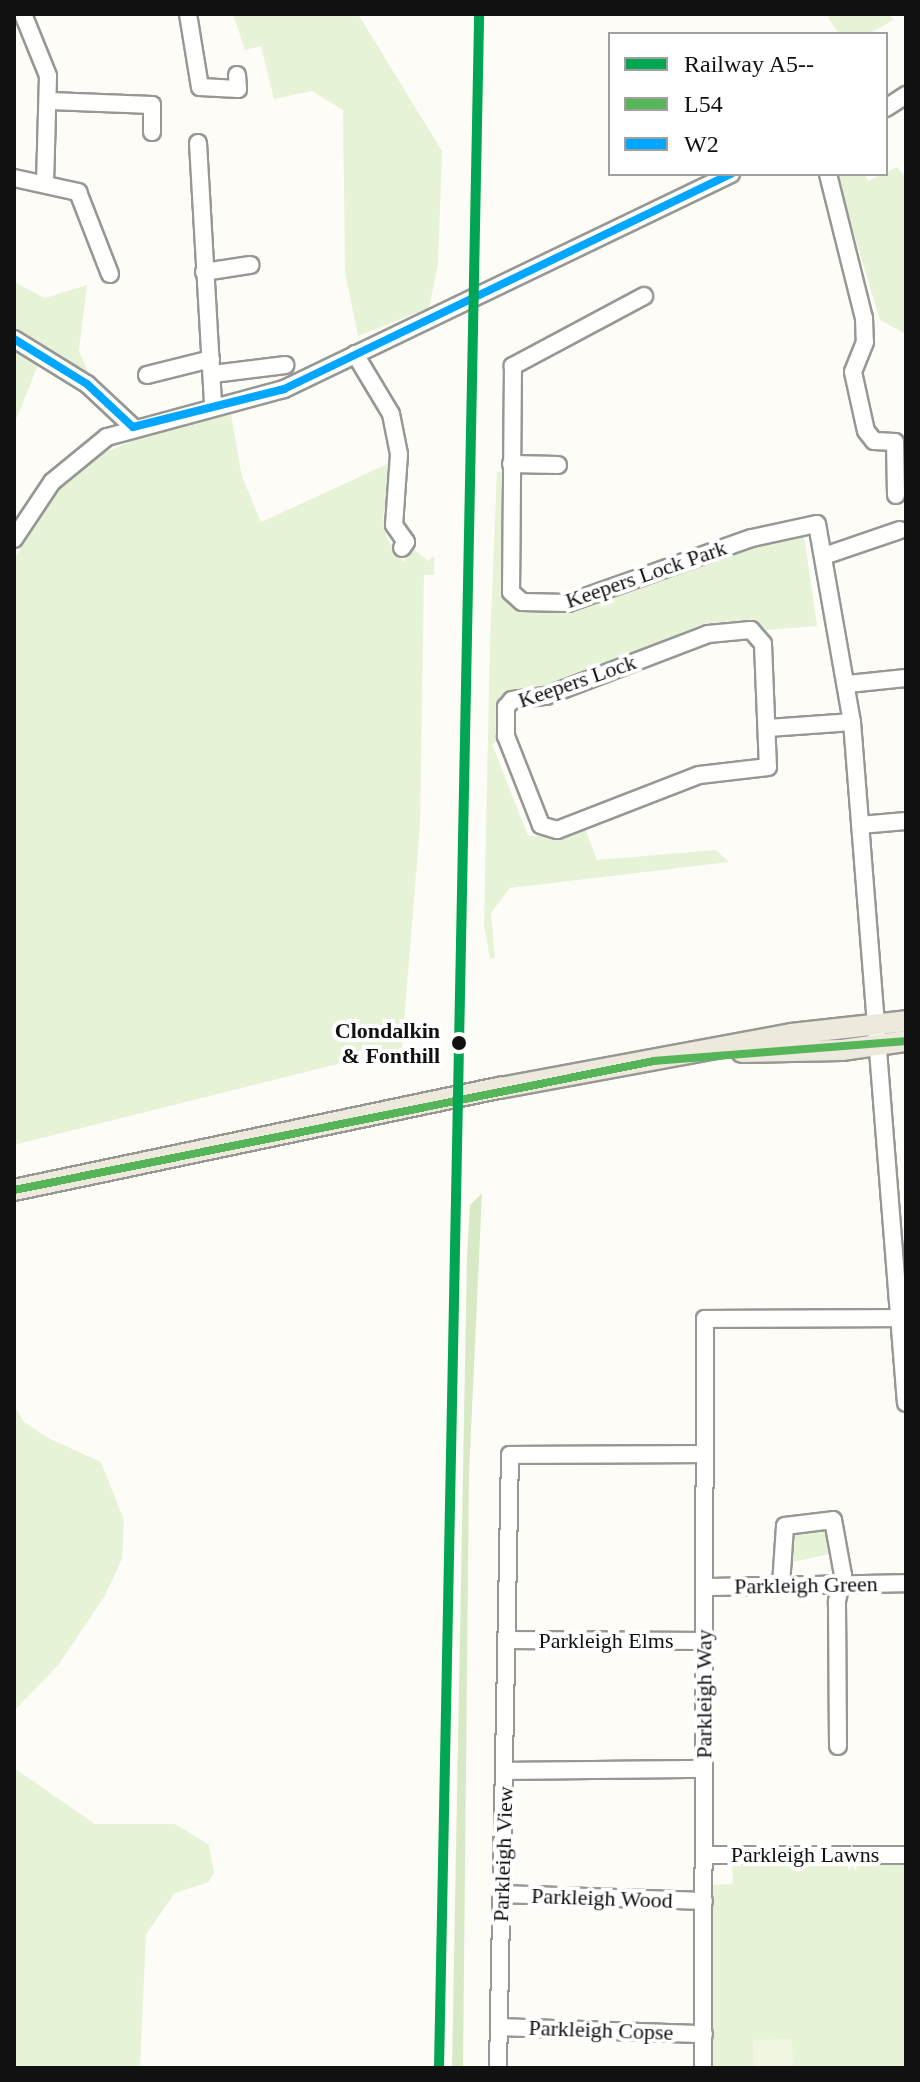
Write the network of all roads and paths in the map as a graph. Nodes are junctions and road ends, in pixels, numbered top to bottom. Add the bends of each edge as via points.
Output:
1 (23, 14) edge
2 (188, 14) edge
3 (237, 75) dead end
4 (906, 95) edge
5 (50, 101) junction
6 (888, 107) edge
7 (152, 132) dead end
8 (198, 143) dead end
9 (727, 176) edge
10 (828, 176) edge
11 (14, 178) edge
12 (45, 184) junction
13 (250, 265) dead end
14 (204, 272) junction
15 (110, 274) dead end
16 (644, 296) dead end
17 (14, 339) edge
18 (355, 354) junction
19 (285, 365) dead end
20 (212, 366) junction
21 (147, 375) dead end
22 (213, 407) junction
23 (133, 427) junction
24 (511, 464) junction
25 (558, 465) dead end
26 (896, 495) dead end
27 (900, 530) dead end
28 (14, 539) edge
29 (402, 548) dead end
30 (824, 556) junction
31 (906, 678) edge
32 (848, 684) junction
33 (852, 722) junction
34 (769, 728) junction
35 (906, 821) edge
36 (860, 825) junction
37 (906, 1021) edge
38 (876, 1025) junction
39 (906, 1041) edge
40 (877, 1046) junction
41 (726, 1051) junction
42 (14, 1190) edge
43 (902, 1318) edge
44 (906, 1403) edge
45 (704, 1454) junction
46 (906, 1583) edge
47 (781, 1585) junction
48 (839, 1586) junction
49 (705, 1587) junction
50 (508, 1640) junction
51 (704, 1641) junction
52 (838, 1746) dead end
53 (704, 1769) junction
54 (506, 1771) junction
55 (704, 1855) junction
56 (906, 1855) edge
57 (501, 1894) junction
58 (704, 1901) junction
59 (499, 2027) junction
60 (704, 2034) junction
61 (498, 2068) edge
62 (703, 2068) edge

1 - 5 street via 39,47
2 - 3 street via 200,87 238,89
4 - 6 street
5 - 7 street via 152,105
5 - 12 street
8 - 14 street
9 - 18 street
10 - 26 street via 866,331 853,372 869,437 895,442
11 - 12 street
12 - 15 street via 78,192 86,201
13 - 14 street
14 - 20 street
16 - 24 street, Keepers Lock Park via 517,360
17 - 23 street via 87,384
18 - 22 street via 284,389
18 - 29 street via 391,414 399,454 394,525 406,542
19 - 20 street
20 - 21 street
20 - 22 street
22 - 23 street
23 - 28 street via 107,437 64,469
24 - 25 street
24 - 30 street, Keepers Lock Park via 511,592 522,602 568,603 752,538 817,524
27 - 30 street
30 - 32 street
31 - 32 street
32 - 33 street
33 - 34 street
33 - 36 street
34 - 34 street, Keepers Lock via 763,644 751,630 708,634 546,696 512,700 505,722 541,825 557,830 699,775 762,770 771,761
35 - 36 street
36 - 38 street
37 - 38 main road
38 - 40 street
38 - 41 main road via 791,1034
39 - 40 main road
40 - 41 main road
40 - 43 street
41 - 42 main road via 397,1108
43 - 44 street
43 - 45 street, Parkleigh Way via 705,1319
45 - 49 street, Parkleigh Way
45 - 50 street, Parkleigh View via 510,1455
46 - 48 street, Parkleigh Green
47 - 48 street, Parkleigh Green
47 - 48 street via 785,1526 828,1517 840,1530
47 - 49 street, Parkleigh Green
48 - 52 street
49 - 51 street, Parkleigh Way
50 - 51 street, Parkleigh Elms
50 - 54 street, Parkleigh View
51 - 53 street, Parkleigh Way
53 - 54 street
53 - 55 street, Parkleigh Way
54 - 57 street, Parkleigh View
55 - 56 street, Parkleigh Lawns
55 - 58 street, Parkleigh Way
57 - 58 street, Parkleigh Wood
57 - 59 street, Parkleigh View
58 - 60 street, Parkleigh Way
59 - 60 street, Parkleigh Copse
59 - 61 street, Parkleigh View
60 - 62 street, Parkleigh Way

